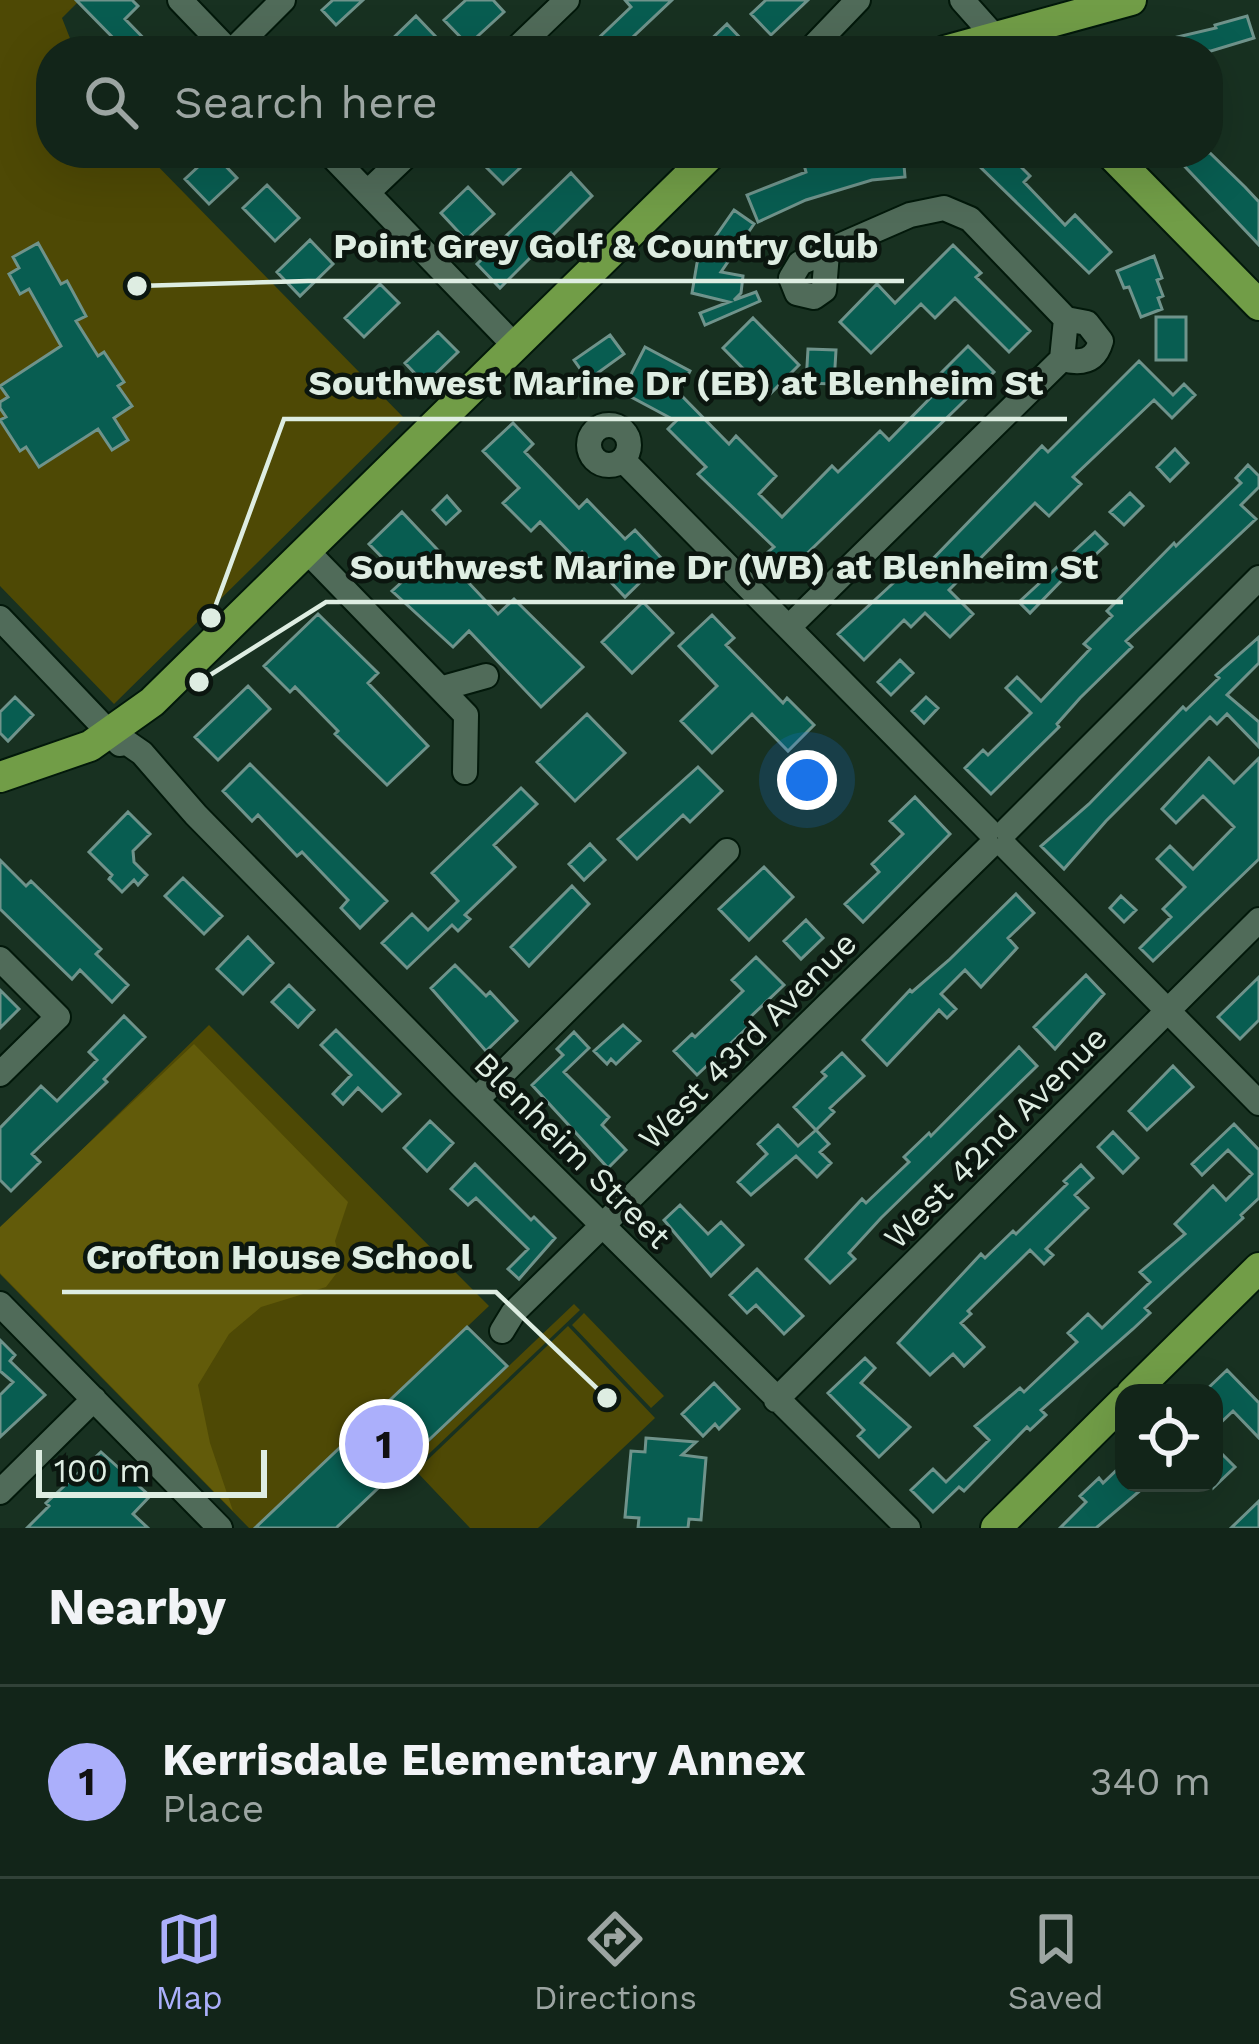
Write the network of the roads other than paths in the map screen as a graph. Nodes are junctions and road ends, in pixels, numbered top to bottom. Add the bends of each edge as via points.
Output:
1 (180, 0) edge
2 (284, 0) edge
3 (567, 0) edge
4 (858, 0) edge
5 (962, 0) edge
6 (1131, 0) edge
7 (215, 36) edge
8 (246, 36) edge
9 (530, 36) edge
10 (823, 36) edge
11 (995, 36) edge
12 (1025, 36) edge
13 (344, 168) edge
14 (393, 168) edge
15 (697, 168) edge
16 (1125, 168) edge
17 (368, 192) junction
18 (827, 253) dead end
19 (1259, 305) edge
20 (514, 346) junction
21 (623, 460) dead end
22 (306, 550) junction
23 (1259, 578) edge
24 (0, 618) edge
25 (789, 627) junction
26 (486, 676) dead end
27 (442, 688) junction
28 (112, 733) junction
29 (465, 772) dead end
30 (0, 777) edge
31 (997, 838) junction
32 (727, 851) dead end
33 (1259, 920) edge
34 (0, 959) edge
35 (1168, 1011) junction
36 (0, 1074) edge
37 (476, 1100) junction
38 (1259, 1102) edge
39 (603, 1228) junction
40 (1259, 1268) edge
41 (0, 1304) edge
42 (502, 1331) dead end
43 (1141, 1384) edge
44 (94, 1400) junction
45 (776, 1400) junction
46 (1115, 1410) edge
47 (0, 1492) edge
48 (220, 1528) edge
49 (908, 1528) edge
50 (996, 1528) edge

1 - 7 street
2 - 8 street
3 - 9 street
4 - 10 street
5 - 11 street
6 - 12 main road
13 - 17 street
14 - 17 street
15 - 20 main road
16 - 19 main road
17 - 20 street
18 - 25 street via 944,208 970,219 1066,319 1062,358
20 - 22 main road
21 - 25 street
22 - 27 street
22 - 28 main road
23 - 31 street, West 43rd Avenue
24 - 28 street, Blenheim Street
25 - 31 street
26 - 27 street
27 - 29 street via 466,715
28 - 30 main road
28 - 37 street, Blenheim Street
31 - 35 street
31 - 39 street, West 43rd Avenue
32 - 37 street
33 - 35 street, West 42nd Avenue
34 - 36 street via 58,1017
35 - 38 street
35 - 45 street, West 42nd Avenue
37 - 39 street, Blenheim Street
39 - 42 street, West 43rd Avenue
39 - 45 street, Blenheim Street
40 - 43 main road
41 - 44 street
44 - 47 street
44 - 48 street
45 - 49 street, Blenheim Street
46 - 50 main road

